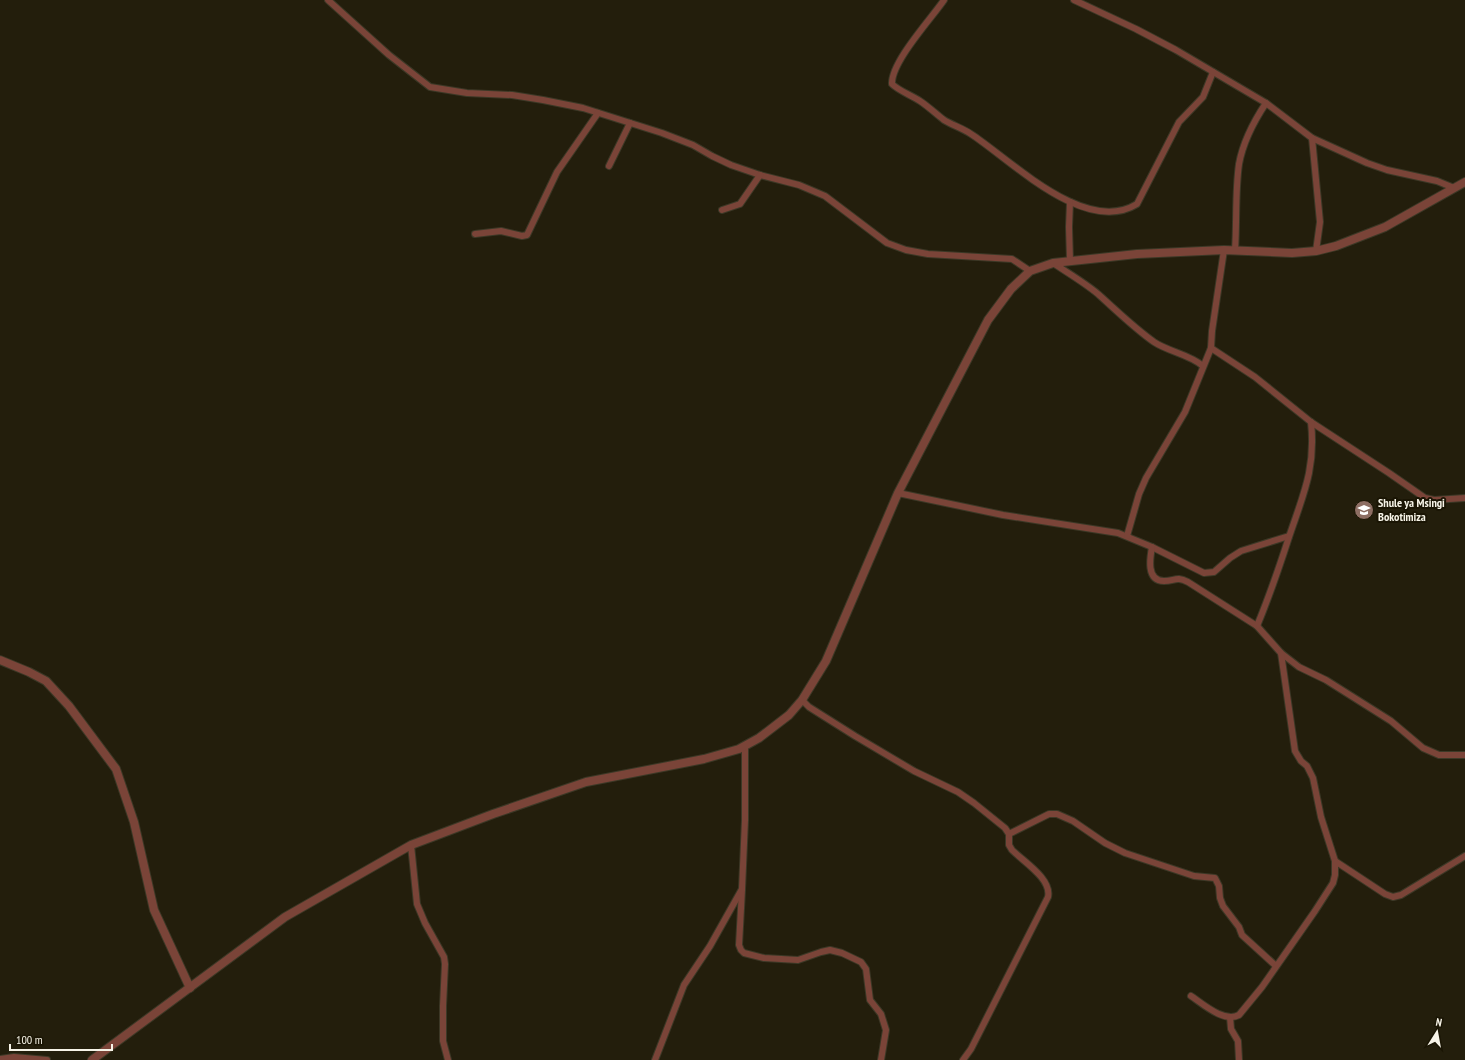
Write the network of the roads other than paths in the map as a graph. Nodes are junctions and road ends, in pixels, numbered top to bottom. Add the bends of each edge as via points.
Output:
1 (328, 0) edge
2 (944, 0) edge
3 (1074, 0) edge
4 (1213, 72) junction
5 (1266, 103) junction
6 (598, 113) junction
7 (630, 123) junction
8 (1312, 138) junction
9 (609, 166) dead end
10 (760, 175) junction
11 (1465, 182) edge
12 (1454, 188) junction
13 (1070, 202) junction
14 (722, 210) dead end
15 (475, 234) dead end
16 (1224, 250) junction
17 (1235, 250) junction
18 (1316, 251) junction
19 (1070, 261) junction
20 (1053, 263) junction
21 (1030, 271) junction
22 (1211, 348) junction
23 (1203, 366) junction
24 (1311, 422) junction
25 (898, 493) junction
26 (1465, 498) edge
27 (1127, 536) junction
28 (1289, 536) junction
29 (1152, 547) junction
30 (1256, 626) junction
31 (1281, 653) junction
32 (0, 660) edge
33 (802, 700) junction
34 (745, 746) junction
35 (1465, 755) edge
36 (1009, 834) junction
37 (410, 846) junction
38 (1465, 856) edge
39 (1335, 861) junction
40 (742, 889) junction
41 (1276, 966) junction
42 (190, 988) junction
43 (1191, 996) dead end
44 (1230, 1018) junction
45 (0, 1059) edge
46 (47, 1060) edge
47 (92, 1060) edge
48 (448, 1060) edge
49 (655, 1060) edge
50 (881, 1060) edge
51 (963, 1060) edge
52 (1239, 1060) edge

1 - 6 street via 389,55 430,87 467,93 519,96
2 - 13 street via 922,28 893,74 892,84 944,120 983,142 1028,177
3 - 4 street via 1136,28
4 - 5 street
4 - 13 street via 1203,97 1179,122 1137,204 1130,209 1107,213
5 - 8 street
5 - 17 street via 1256,119 1239,165
6 - 7 street
6 - 15 street via 557,172 527,235 501,231
7 - 9 street
7 - 10 street via 681,139 712,156
8 - 12 street via 1367,163 1437,180
8 - 18 street via 1320,222
10 - 14 street via 740,204
10 - 21 street via 799,185 825,196 887,243 906,250 928,254 1012,259
11 - 12 street
12 - 18 street via 1385,227
13 - 19 street
16 - 17 street
16 - 19 street via 1137,254
16 - 22 street
17 - 18 street via 1292,253
19 - 20 street
20 - 21 street
20 - 23 street via 1098,294 1154,342
21 - 25 street via 1011,289 988,320
22 - 23 street
22 - 24 street via 1255,377
23 - 27 street via 1186,412 1151,468
24 - 26 street via 1389,472 1424,498
24 - 28 street via 1311,464 1306,489
25 - 27 street via 1003,515 1088,527
25 - 33 street via 826,661
27 - 29 street
28 - 29 street via 1242,551 1209,574 1200,572
28 - 30 street via 1274,587
29 - 30 street via 1150,564 1152,573 1158,579 1182,579
30 - 31 street
31 - 35 street via 1299,667 1326,680 1391,721 1429,751 1439,755
31 - 39 street via 1295,751 1313,778 1321,817
32 - 42 street via 46,681 69,706 116,769 134,822 154,910
33 - 34 street via 789,715
33 - 36 street via 809,707 914,771 958,792 1006,828
34 - 37 street via 704,760 586,782
34 - 40 street
36 - 41 street via 1049,814 1056,814 1073,821 1105,844 1125,853 1194,876 1215,878 1223,906 1242,935
36 - 51 street via 1012,850 1044,880 1050,891 971,1049
37 - 42 street via 285,917
37 - 48 street via 417,904 444,957 443,1041
38 - 39 street via 1406,892 1393,897
39 - 41 street via 1333,883
40 - 49 street via 710,946 684,985
40 - 50 street via 739,945 744,953 764,958 792,960 830,950 861,962 866,969 870,1000 881,1014 886,1030
41 - 44 street via 1248,1006 1239,1015
42 - 47 street
43 - 44 street
44 - 52 street via 1231,1029 1238,1041
45 - 46 street via 14,1056

